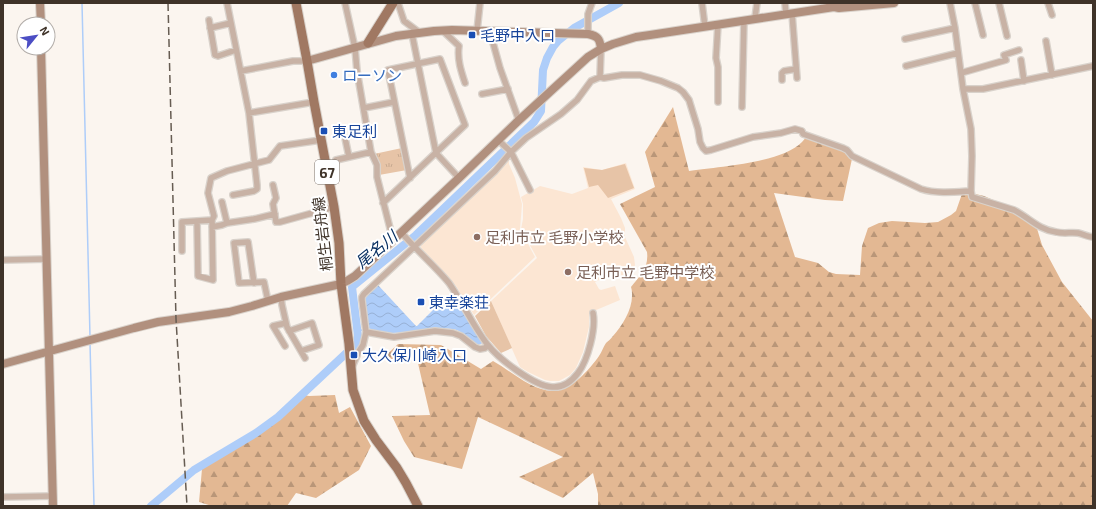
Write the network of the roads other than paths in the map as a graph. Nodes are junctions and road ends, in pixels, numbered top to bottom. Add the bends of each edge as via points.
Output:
1 (40, 3) edge
2 (227, 3) edge
3 (296, 3) edge
4 (345, 3) edge
5 (393, 3) edge
6 (398, 3) edge
7 (480, 3) edge
8 (592, 3) edge
9 (702, 3) edge
10 (757, 3) edge
11 (785, 3) edge
12 (894, 3) edge
13 (950, 3) edge
14 (975, 3) edge
15 (999, 3) edge
16 (1048, 3) edge
17 (869, 4) edge
18 (834, 5) edge
19 (789, 13) junction
20 (1052, 15) dead end
21 (41, 16) edge
22 (755, 18) junction
23 (208, 20) dead end
24 (744, 20) junction
25 (231, 23) junction
26 (718, 24) junction
27 (705, 27) junction
28 (210, 28) junction
29 (955, 28) junction
30 (444, 31) junction
31 (477, 31) junction
32 (490, 32) junction
33 (416, 34) junction
34 (588, 34) junction
35 (983, 35) dead end
36 (1007, 36) dead end
37 (905, 38) dead end
38 (1046, 42) dead end
39 (368, 43) junction
40 (354, 48) junction
41 (601, 49) junction
42 (236, 50) junction
43 (1019, 50) dead end
44 (958, 53) junction
45 (41, 56) edge
46 (1021, 60) dead end
47 (307, 61) junction
48 (418, 63) junction
49 (906, 66) dead end
50 (1093, 66) edge
51 (796, 69) junction
52 (241, 71) junction
53 (961, 73) junction
54 (1052, 75) junction
55 (600, 77) junction
56 (797, 78) dead end
57 (782, 80) dead end
58 (1024, 81) junction
59 (465, 83) dead end
60 (508, 89) junction
61 (963, 89) junction
62 (482, 94) dead end
63 (314, 102) junction
64 (394, 102) junction
65 (718, 102) dead end
66 (742, 107) dead end
67 (364, 108) junction
68 (249, 113) junction
69 (517, 122) junction
70 (345, 138) dead end
71 (321, 140) junction
72 (500, 142) junction
73 (371, 152) junction
74 (510, 152) junction
75 (436, 153) junction
76 (350, 157) junction
77 (336, 160) dead end
78 (254, 164) junction
79 (410, 178) junction
80 (459, 178) junction
81 (273, 184) dead end
82 (530, 190) dead end
83 (971, 191) junction
84 (233, 195) dead end
85 (222, 202) dead end
86 (383, 203) junction
87 (334, 207) junction
88 (274, 214) junction
89 (212, 220) junction
90 (197, 221) junction
91 (227, 223) junction
92 (212, 227) junction
93 (403, 235) junction
94 (1093, 237) edge
95 (393, 240) junction
96 (413, 245) junction
97 (182, 251) dead end
98 (47, 259) junction
99 (3, 260) edge
100 (254, 283) junction
101 (341, 284) junction
102 (281, 297) junction
103 (268, 301) junction
104 (593, 313) dead end
105 (286, 323) junction
106 (289, 331) junction
107 (366, 332) junction
108 (488, 345) junction
109 (285, 346) dead end
110 (301, 351) junction
111 (49, 352) junction
112 (305, 358) dead end
113 (3, 364) edge
114 (351, 369) junction
115 (53, 496) junction
116 (3, 497) edge
117 (53, 506) edge
118 (418, 506) edge

1 - 21 street
2 - 25 street
3 - 47 main road, 桐生岩舟線 / 67
4 - 40 street
5 - 39 main road
6 - 33 street via 404,21
7 - 31 street
8 - 34 street via 588,14
9 - 27 street
10 - 22 street
11 - 19 street
12 - 17 street
13 - 29 street
14 - 35 street
15 - 36 street
16 - 20 street
17 - 18 street via 839,8
18 - 19 street
19 - 22 street
19 - 51 street
22 - 24 street
23 - 28 street
24 - 26 street
24 - 66 street
25 - 28 street
25 - 42 street
26 - 27 street
26 - 65 street
27 - 41 street via 636,37
28 - 42 street via 215,54 218,56
29 - 37 street
29 - 44 street
30 - 31 street
30 - 33 street
30 - 59 street via 459,46 460,68
31 - 32 street
32 - 34 street
32 - 60 street
33 - 39 street
33 - 48 street
34 - 41 street via 598,38
38 - 54 street
39 - 40 street
40 - 47 street
40 - 67 street
41 - 55 street
41 - 69 street via 588,57
42 - 52 street
43 - 53 street via 1004,54 1006,60
44 - 49 street
44 - 53 street
45 - 98 street
46 - 58 street
47 - 52 street
47 - 63 main road, 桐生岩舟線 / 67
48 - 64 street via 388,70
48 - 75 street
48 - 75 street via 440,59 465,126
50 - 54 street
51 - 56 street
51 - 57 street via 784,70
52 - 68 street
53 - 61 street
54 - 58 street
55 - 74 street via 591,81 577,100 561,114
55 - 83 street via 640,75 678,88 689,100 700,144 706,151 753,137 795,129 843,148 852,156 922,189 945,192
58 - 61 street via 983,89
60 - 62 street
60 - 69 street via 518,118
61 - 83 street via 971,129
63 - 68 street
63 - 71 main road, 桐生岩舟線 / 67
64 - 67 street
64 - 79 street
67 - 73 street
68 - 78 street
69 - 72 street
70 - 76 street
71 - 78 street via 280,146 269,160
71 - 87 main road, 桐生岩舟線 / 67
72 - 74 street
72 - 80 street
73 - 76 street
73 - 86 street via 377,165
74 - 82 street
74 - 96 street via 495,171
75 - 79 street
75 - 80 street
76 - 77 street
78 - 84 street via 257,189
78 - 89 street via 211,178 208,193 214,216
79 - 86 street
80 - 93 street
81 - 88 street via 276,198 273,204
83 - 94 street via 972,198 1019,212 1046,229
85 - 91 street
86 - 95 street
87 - 88 street via 280,222 276,222
87 - 101 main road, 桐生岩舟線 / 67
88 - 91 street
89 - 90 street
89 - 92 street
90 - 92 street via 198,276 213,280
90 - 97 street via 182,222
91 - 92 street
93 - 95 street
93 - 96 street
95 - 101 street via 355,276
96 - 107 street via 362,297
96 - 108 street via 452,288
98 - 99 street
98 - 111 street
100 - 100 street via 239,284 234,243 248,242
100 - 103 street via 264,282
101 - 102 street
101 - 114 main road, 桐生岩舟線 / 67
102 - 103 street
102 - 105 street
103 - 111 street via 229,312 158,322
104 - 108 street via 594,325 584,362 572,380 558,387 546,386 528,378 498,356
105 - 106 street
105 - 109 street via 273,326
106 - 110 street
106 - 110 street via 312,323 319,345
107 - 108 street via 394,338 435,331 461,336 480,349
107 - 114 street via 363,345
110 - 112 street
111 - 113 street
111 - 115 street
114 - 118 main road, 67 via 353,390 364,421 400,473
115 - 116 street
115 - 117 street

